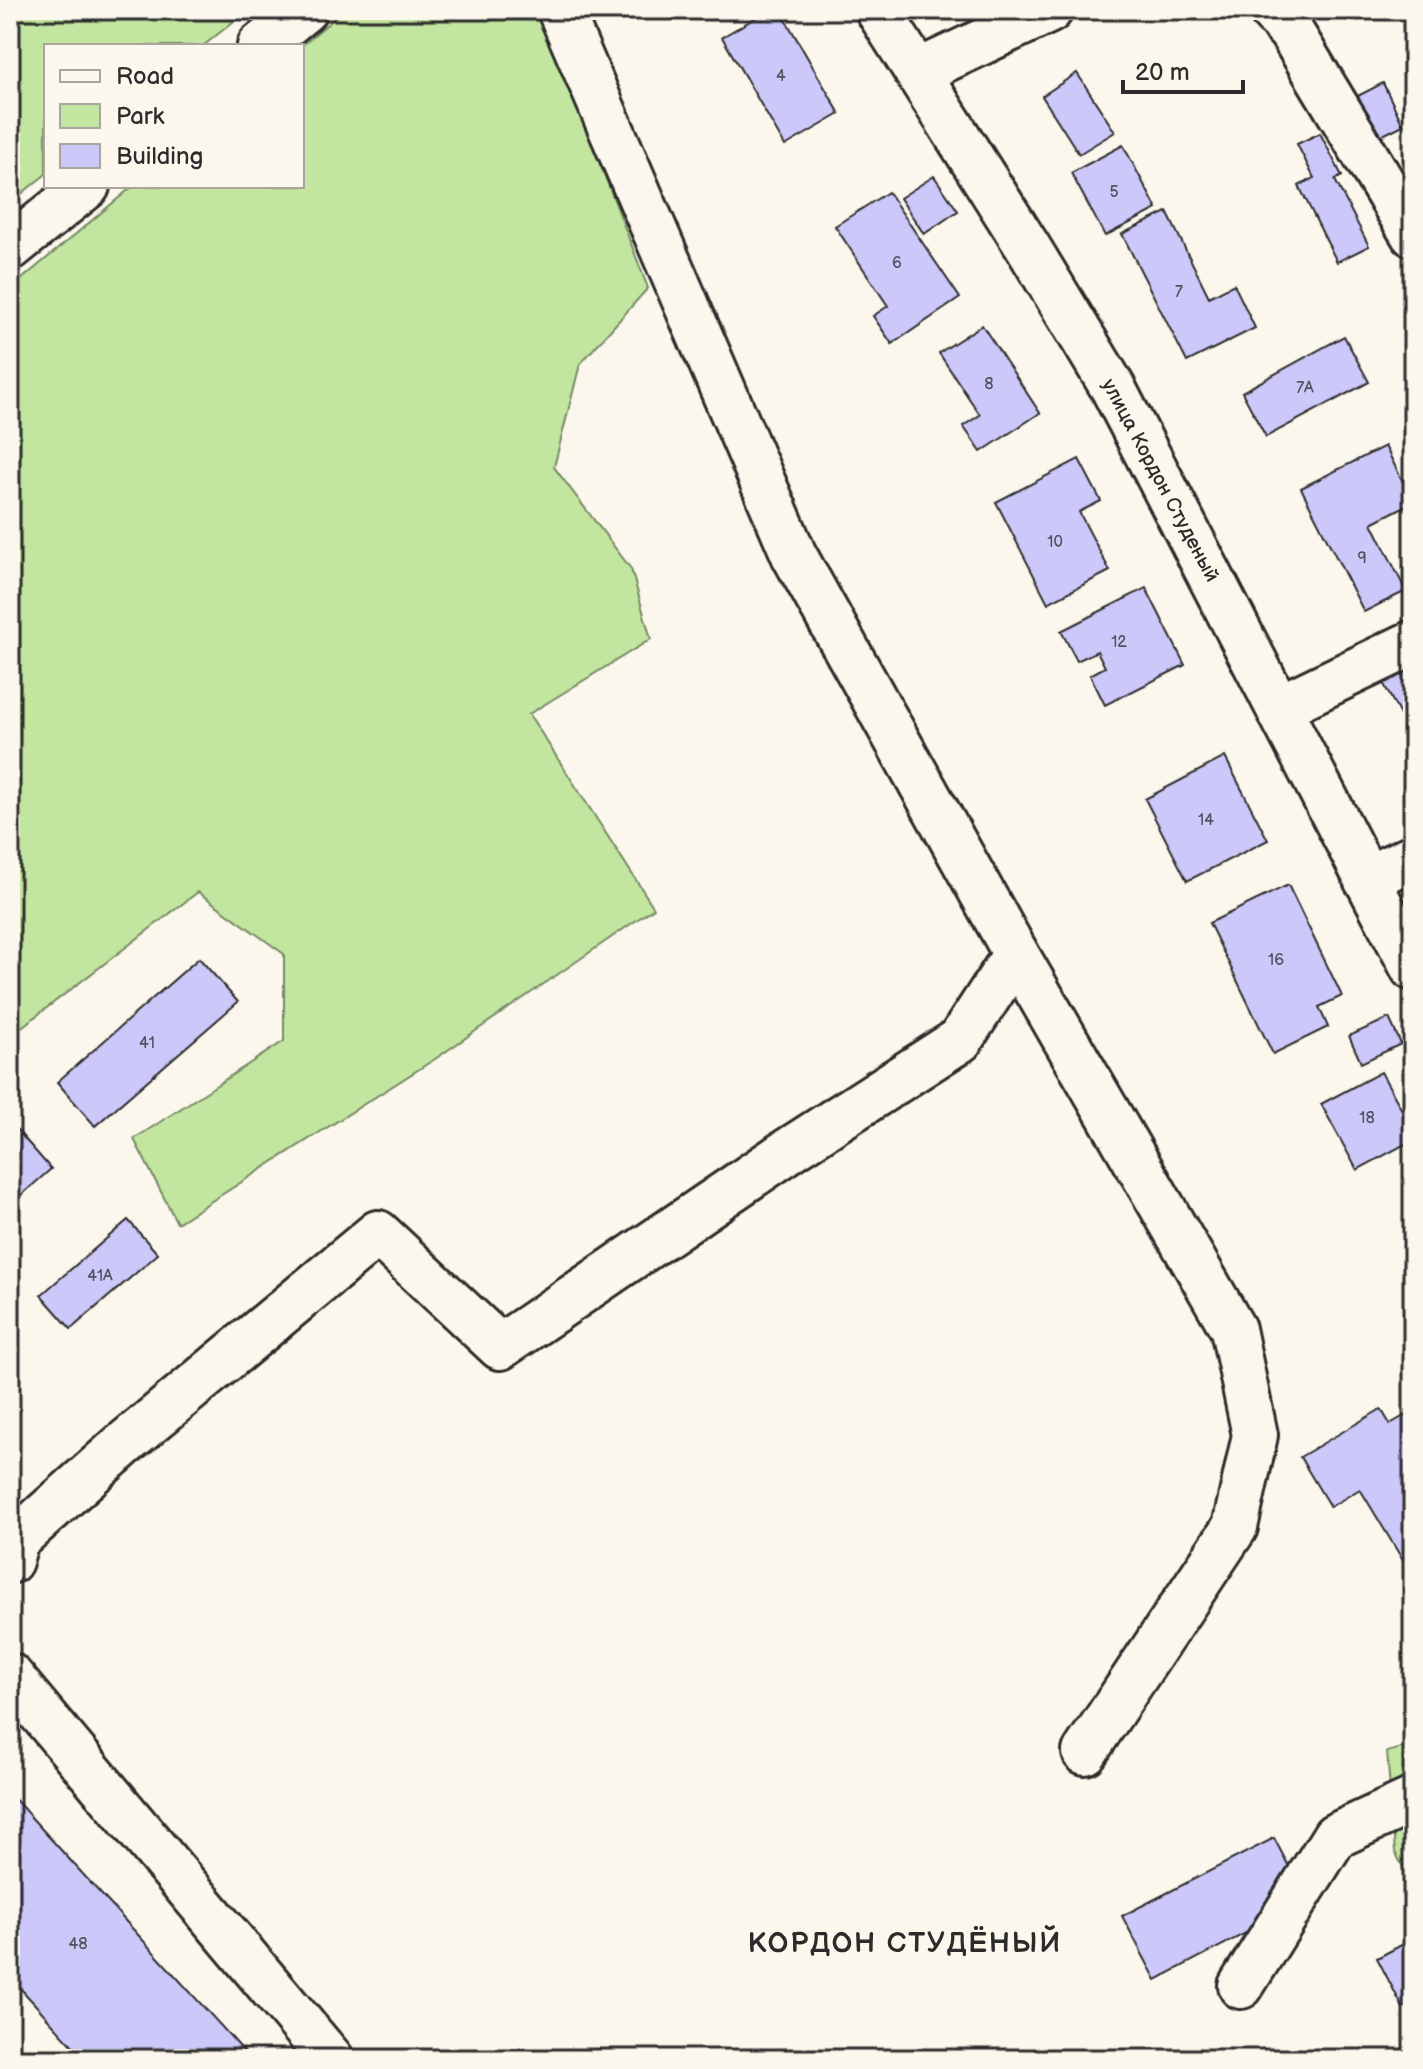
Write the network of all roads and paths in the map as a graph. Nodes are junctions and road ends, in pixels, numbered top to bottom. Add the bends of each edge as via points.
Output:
1 (304, 10) edge
2 (560, 10) edge
3 (878, 10) edge
4 (1050, 10) edge
5 (1271, 10) edge
6 (262, 44) edge
7 (918, 72) junction
8 (85, 188) edge
9 (1413, 234) edge
10 (10, 248) edge
11 (1413, 643) edge
12 (1280, 707) junction
13 (1413, 857) edge
14 (1366, 879) junction
15 (1016, 954) junction
16 (1413, 968) edge
17 (10, 1561) edge
18 (10, 1676) edge
19 (1085, 1752) dead end
20 (1413, 1800) edge
21 (1241, 1986) dead end
22 (331, 2059) edge

1 - 6 street
2 - 15 street via 794,555
3 - 7 street, улица Кордон Студеный
4 - 7 street
5 - 9 street via 1291,32
7 - 12 street, улица Кордон Студеный via 1113,388
8 - 10 street
11 - 12 street
12 - 14 street, улица Кордон Студеный
13 - 14 street
14 - 16 street, улица Кордон Студеный
15 - 17 street via 960,1040 500,1347 378,1233 16,1540
15 - 19 street via 1233,1329 1255,1435 1235,1527
18 - 22 street
20 - 21 street via 1335,1836

